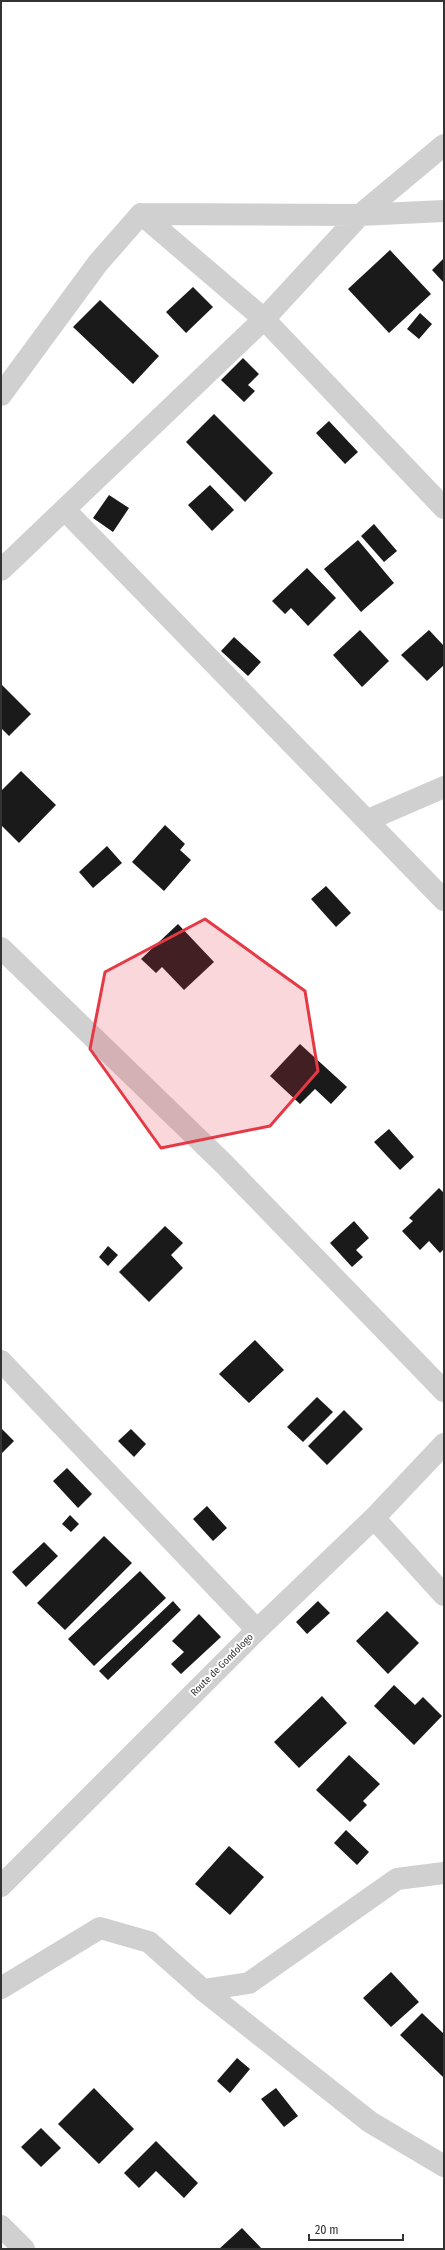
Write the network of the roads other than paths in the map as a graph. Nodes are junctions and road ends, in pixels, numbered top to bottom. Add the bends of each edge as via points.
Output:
1 (444, 145) edge
2 (444, 211) edge
3 (142, 214) junction
4 (360, 215) junction
5 (264, 319) junction
6 (1, 395) edge
7 (444, 508) edge
8 (65, 510) junction
9 (1, 570) edge
10 (444, 787) edge
11 (368, 820) junction
12 (444, 900) edge
13 (1, 948) edge
14 (1, 1361) edge
15 (444, 1391) edge
16 (444, 1444) edge
17 (374, 1518) junction
18 (444, 1595) edge
19 (257, 1630) junction
20 (444, 1873) edge
21 (1, 1886) edge
22 (1, 1988) edge
23 (203, 1990) junction
24 (444, 2166) edge
25 (1, 2226) edge
26 (24, 2249) edge

1 - 4 street
2 - 4 street
3 - 4 street
3 - 5 street
3 - 6 street via 98,263
4 - 5 street
5 - 7 street
5 - 8 street
8 - 9 street
8 - 11 street
10 - 11 street
11 - 12 street
13 - 15 street via 223,1163
14 - 19 street
16 - 17 street, Route de Gondologo
17 - 18 street
17 - 19 street, Route de Gondologo
19 - 21 street, Route de Gondologo
20 - 23 street via 397,1879 249,1983
22 - 23 street via 100,1928 149,1942
23 - 24 street via 370,2122
25 - 26 street

